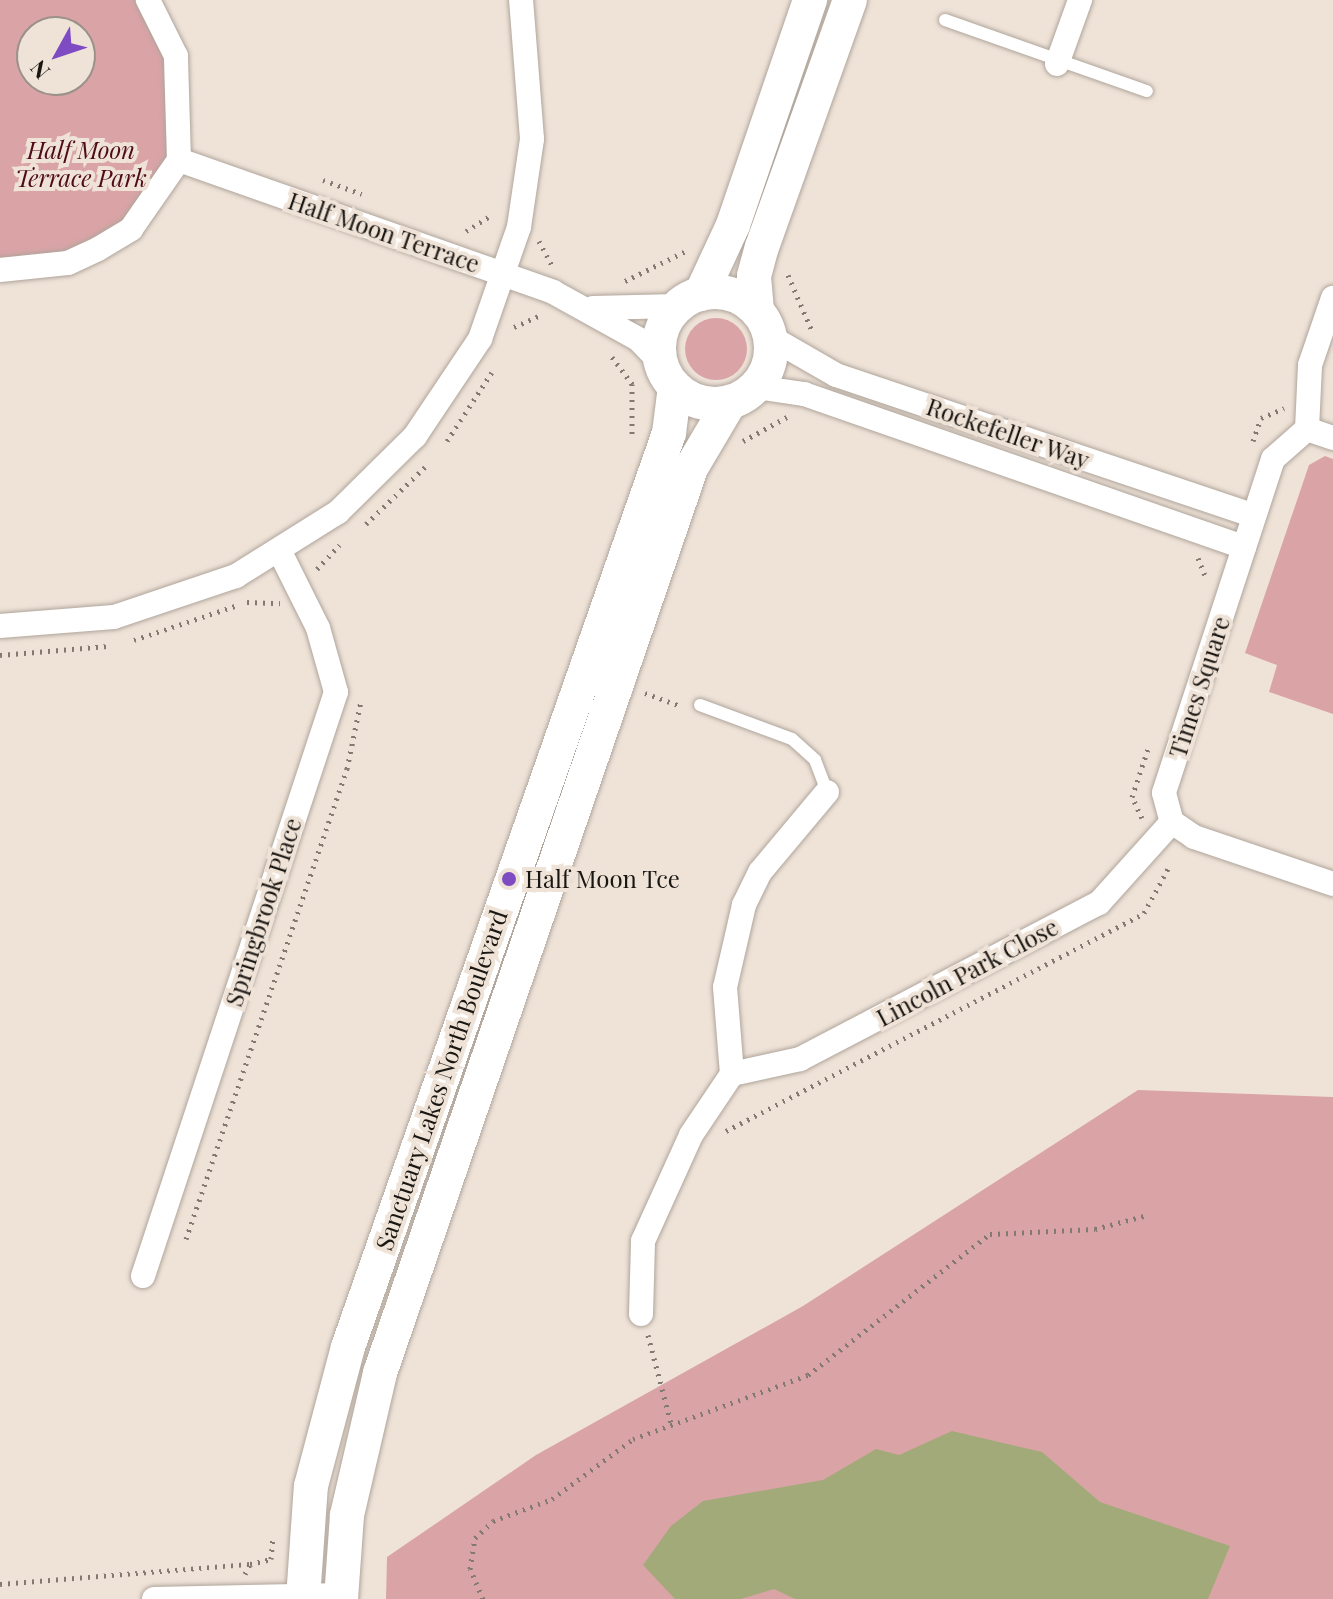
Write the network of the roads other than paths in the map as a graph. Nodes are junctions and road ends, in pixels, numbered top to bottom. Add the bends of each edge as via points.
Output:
1 (148, 0) edge
2 (521, 0) edge
3 (810, 0) edge
4 (850, 0) edge
5 (1080, 0) edge
6 (945, 20) dead end
7 (1057, 64) junction
8 (1147, 91) dead end
9 (179, 160) junction
10 (0, 270) edge
11 (501, 273) junction
12 (1333, 298) edge
13 (689, 300) junction
14 (616, 318) junction
15 (763, 324) junction
16 (668, 376) junction
17 (743, 394) junction
18 (1307, 417) junction
19 (1333, 438) edge
20 (1253, 515) junction
21 (1244, 547) junction
22 (280, 552) junction
23 (0, 626) edge
24 (700, 705) road end
25 (827, 792) joint
26 (1168, 840) junction
27 (1333, 884) edge
28 (732, 1074) junction
29 (143, 1276) dead end
30 (641, 1314) road end
31 (303, 1597) edge
32 (341, 1597) edge
33 (154, 1599) edge

1 - 9 street via 176,56
2 - 11 street via 532,139 519,227
3 - 13 street via 733,225
4 - 15 street via 754,276
5 - 7 street
6 - 7 lane
7 - 8 lane
9 - 10 street via 131,229 54,266
9 - 11 street, Half Moon Terrace
11 - 14 street, Half Moon Terrace
11 - 22 street via 480,339 415,436 338,512
12 - 18 street via 1310,365
13 - 14 street, Half Moon Terrace
13 - 15 street via 731,295
13 - 16 street via 661,332
14 - 16 street
15 - 17 street via 767,368
15 - 20 street, Rockefeller Way via 836,375
16 - 17 street via 700,402
16 - 31 street, Sanctuary Lakes North Boulevard via 669,433 348,1347 311,1486
17 - 21 street, Rockefeller Way via 804,394
17 - 32 street, Sanctuary Lakes North Boulevard via 691,468 380,1373 347,1515
18 - 19 street
18 - 20 street, Times Square via 1273,459
20 - 21 street, Times Square
21 - 26 street, Times Square via 1164,793
22 - 23 street via 236,576 114,617
22 - 29 street, Springbrook Place via 318,628 336,692
24 - 25 lane via 792,739 815,760
25 - 28 street via 760,872 744,905 725,987
26 - 27 street via 1194,837
26 - 28 street, Lincoln Park Close via 1099,903 800,1059
28 - 30 street via 681,1154 643,1241
31 - 32 street
31 - 33 street via 243,1593

